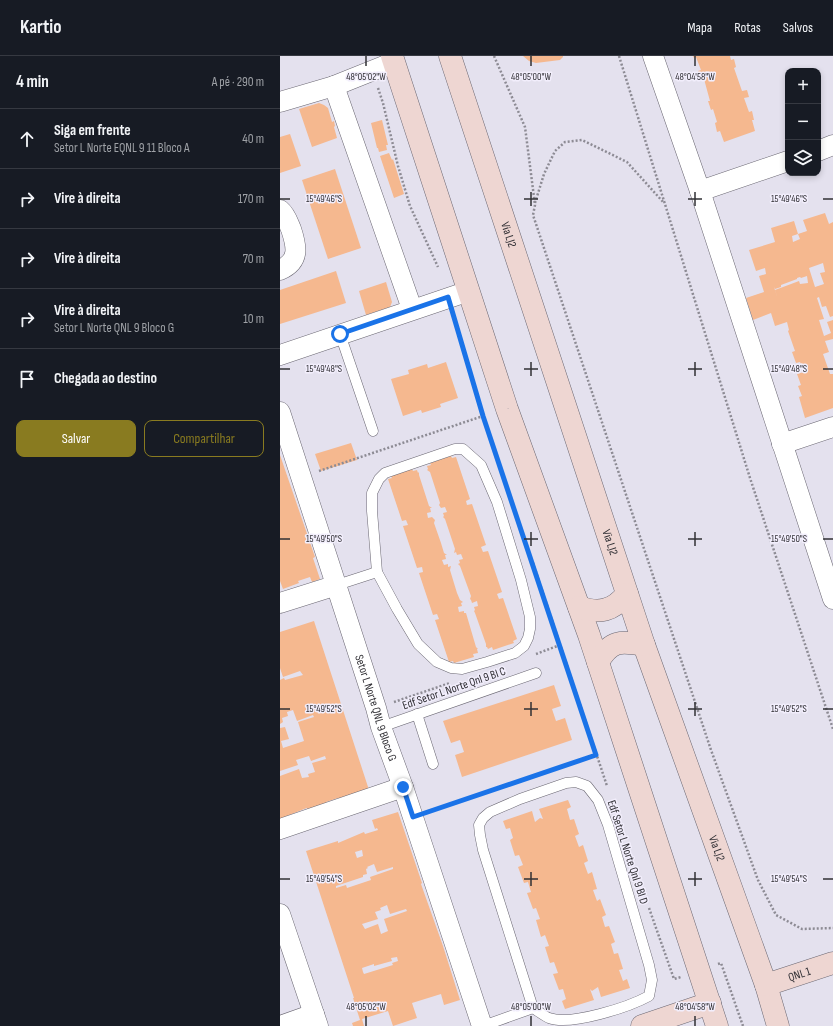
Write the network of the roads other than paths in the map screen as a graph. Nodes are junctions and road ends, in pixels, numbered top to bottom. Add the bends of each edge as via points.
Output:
1 (450, 56) edge
2 (653, 56) edge
3 (393, 59) edge
4 (334, 86) junction
5 (280, 102) edge
6 (833, 146) edge
7 (821, 149) edge
8 (785, 162) edge
9 (700, 190) junction
10 (280, 210) edge
11 (280, 270) edge
12 (466, 281) junction
13 (412, 309) junction
14 (340, 334) junction
15 (280, 355) edge
16 (280, 412) edge
17 (833, 428) edge
18 (373, 431) dead end
19 (782, 444) junction
20 (377, 572) junction
21 (336, 585) junction
22 (627, 594) junction
23 (833, 599) edge
24 (280, 603) edge
25 (579, 607) junction
26 (644, 645) junction
27 (598, 662) junction
28 (536, 673) dead end
29 (417, 714) junction
30 (381, 727) junction
31 (433, 764) dead end
32 (403, 787) junction
33 (280, 829) edge
34 (280, 914) edge
35 (833, 963) edge
36 (766, 985) junction
37 (710, 1003) junction
38 (533, 1008) junction
39 (316, 1020) edge
40 (280, 1026) edge
41 (482, 1026) edge
42 (642, 1026) edge
43 (717, 1026) edge
44 (778, 1026) edge

1 - 22 main road, Via LJ2
2 - 9 street
3 - 4 street via 372,71
3 - 12 main road
4 - 5 street
4 - 13 street
6 - 7 street
8 - 9 street
9 - 19 street
10 - 11 street via 286,218 295,243 295,255 290,264
12 - 13 street via 448,297
12 - 25 main road via 507,409
13 - 14 street
14 - 15 street
14 - 18 lane
16 - 21 street, Setor L Norte QNL 9 Bloco G
17 - 19 street
19 - 23 street
20 - 20 lane via 418,644 437,662 451,668 462,669 516,653 528,638 530,617 497,502 481,465 463,449 455,449 385,473 379,479 372,493
20 - 21 lane
21 - 24 street
21 - 30 street, Setor L Norte QNL 9 Bloco G
22 - 25 main road via 620,603 602,611 589,611
22 - 26 main road, Via LJ2
25 - 27 main road
26 - 27 main road via 628,642 615,644 605,650
26 - 36 main road, Via LJ2
27 - 37 main road
28 - 29 lane, Edf Setor L Norte Qnl 9 BI C
29 - 30 lane, Edf Setor L Norte Qnl 9 BI C
29 - 31 lane
30 - 32 street, Setor L Norte QNL 9 Bloco G
32 - 33 street
32 - 41 street, Setor L Norte QNL 9 Bloco G
34 - 39 street
35 - 36 main road, QNL 1
36 - 44 main road, Via LJ2
37 - 42 main road
37 - 43 main road
38 - 38 lane, Edf Setor L Norte Qnl 9 BI D via 486,858 479,825 483,818 496,809 566,783 576,782 587,786 598,800 608,825 649,965 651,988 649,996 637,1003 590,1016 563,1020 549,1018
38 - 41 lane
39 - 40 street

